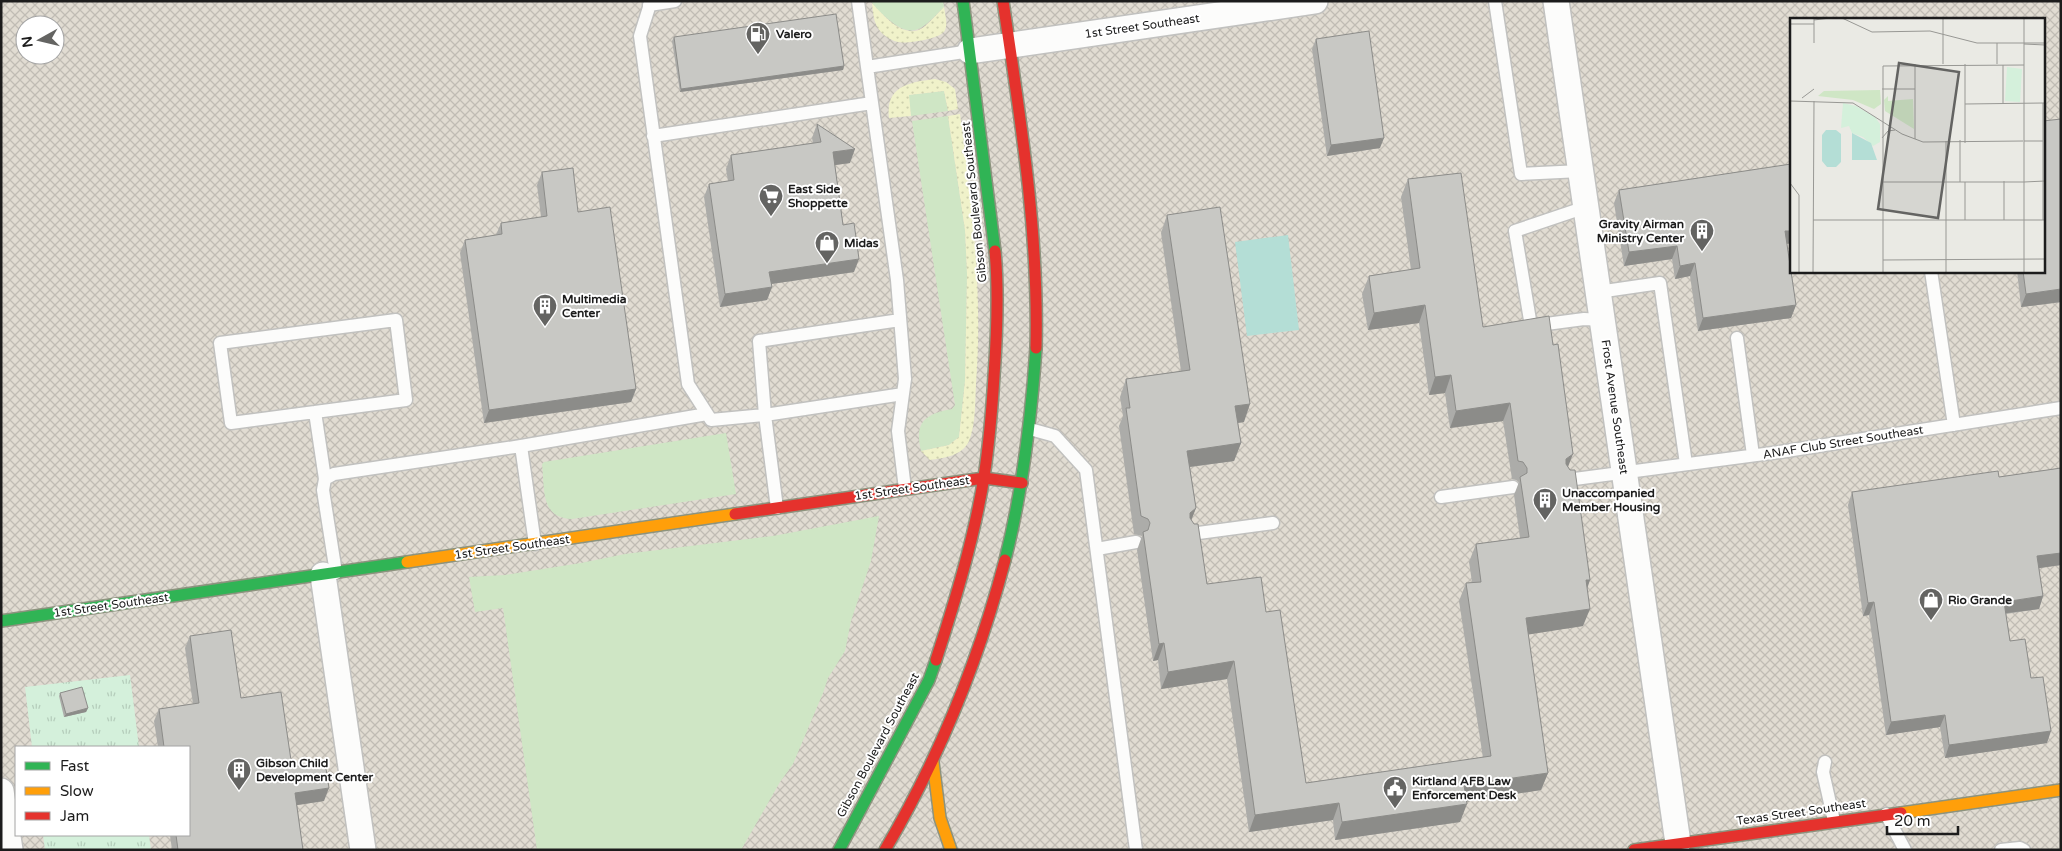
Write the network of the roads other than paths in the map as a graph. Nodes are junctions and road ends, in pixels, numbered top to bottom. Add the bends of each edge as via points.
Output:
1 (675, 1) edge
2 (858, 1) edge
3 (963, 1) edge
4 (1003, 1) edge
5 (1496, 1) edge
6 (1556, 1) edge
7 (1306, 2) edge
8 (650, 3) edge
9 (1010, 46) junction
10 (970, 51) junction
11 (867, 67) junction
12 (872, 103) junction
13 (653, 136) junction
14 (1581, 171) junction
15 (1586, 207) junction
16 (1930, 272) edge
17 (1598, 292) junction
18 (900, 320) junction
19 (1603, 320) junction
20 (1737, 338) dead end
21 (903, 394) junction
22 (2061, 408) edge
23 (314, 412) junction
24 (707, 414) junction
25 (765, 415) junction
26 (1954, 425) junction
27 (1030, 429) junction
28 (521, 446) junction
29 (1753, 455) junction
30 (1686, 464) junction
31 (1624, 473) junction
32 (984, 478) junction
33 (325, 479) junction
34 (1568, 480) edge
35 (1022, 483) junction
36 (1513, 487) dead end
37 (905, 489) junction
38 (1441, 497) dead end
39 (777, 508) junction
40 (1272, 522) dead end
41 (1190, 534) edge
42 (1136, 542) dead end
43 (536, 544) junction
44 (1097, 549) junction
45 (330, 574) junction
46 (1, 621) edge
47 (934, 761) junction
48 (1825, 762) dead end
49 (2061, 790) edge
50 (1, 792) edge
51 (1886, 814) junction
52 (1834, 822) junction
53 (1678, 843) junction
54 (10, 850) edge
55 (363, 850) edge
56 (839, 850) edge
57 (885, 850) edge
58 (951, 850) edge
59 (1136, 850) edge
60 (1634, 850) edge
61 (1906, 850) edge
62 (2001, 850) edge
63 (2024, 850) edge

1 - 8 lane
2 - 11 lane
3 - 10 main road, Gibson Boulevard Southeast
4 - 9 main road
5 - 14 lane via 1521,174
6 - 14 street, Frost Avenue Southeast
7 - 9 street, 1st Street Southeast
8 - 13 lane via 640,36
9 - 10 street, 1st Street Southeast
9 - 27 main road via 1036,283
10 - 11 lane
10 - 32 main road, Gibson Boulevard Southeast via 997,270 997,338
11 - 12 lane
12 - 13 lane
12 - 18 lane
13 - 24 lane via 688,384
14 - 15 street, Frost Avenue Southeast
15 - 17 street, Frost Avenue Southeast
15 - 19 lane via 1515,231 1531,326
16 - 26 lane
17 - 19 street, Frost Avenue Southeast
17 - 30 lane via 1660,283
18 - 21 lane via 905,379
18 - 25 lane via 759,341
19 - 31 street, Frost Avenue Southeast
20 - 29 lane
21 - 25 lane
21 - 37 lane via 898,431
22 - 26 lane, ANAF Club Street Southeast
23 - 23 lane via 231,423 220,343 396,320 406,400
23 - 33 lane
24 - 25 lane via 711,420
24 - 28 lane
25 - 39 lane
26 - 29 lane, ANAF Club Street Southeast
27 - 35 main road
27 - 44 lane via 1055,436 1086,470
28 - 33 lane via 334,474
28 - 43 lane
29 - 30 lane, ANAF Club Street Southeast
30 - 31 lane, ANAF Club Street Southeast
31 - 34 lane, ANAF Club Street Southeast
31 - 53 street, Frost Avenue Southeast
32 - 35 main road, 1st Street Southeast
32 - 37 main road, 1st Street Southeast
32 - 56 main road, Gibson Boulevard Southeast via 967,557 929,680
33 - 45 lane via 323,490
35 - 47 main road via 998,592 957,710
36 - 38 lane
37 - 39 main road, 1st Street Southeast
39 - 43 main road, 1st Street Southeast
40 - 41 lane
42 - 44 lane
43 - 45 main road, 1st Street Southeast
44 - 59 lane
45 - 46 main road, 1st Street Southeast
45 - 55 street
47 - 57 main road
47 - 58 main road via 943,835
48 - 52 lane via 1823,772
49 - 51 main road, Texas Street Southeast
50 - 54 street
51 - 52 main road, Texas Street Southeast
51 - 61 lane
52 - 53 main road, Texas Street Southeast
53 - 60 main road, Texas Street Southeast
62 - 63 lane

